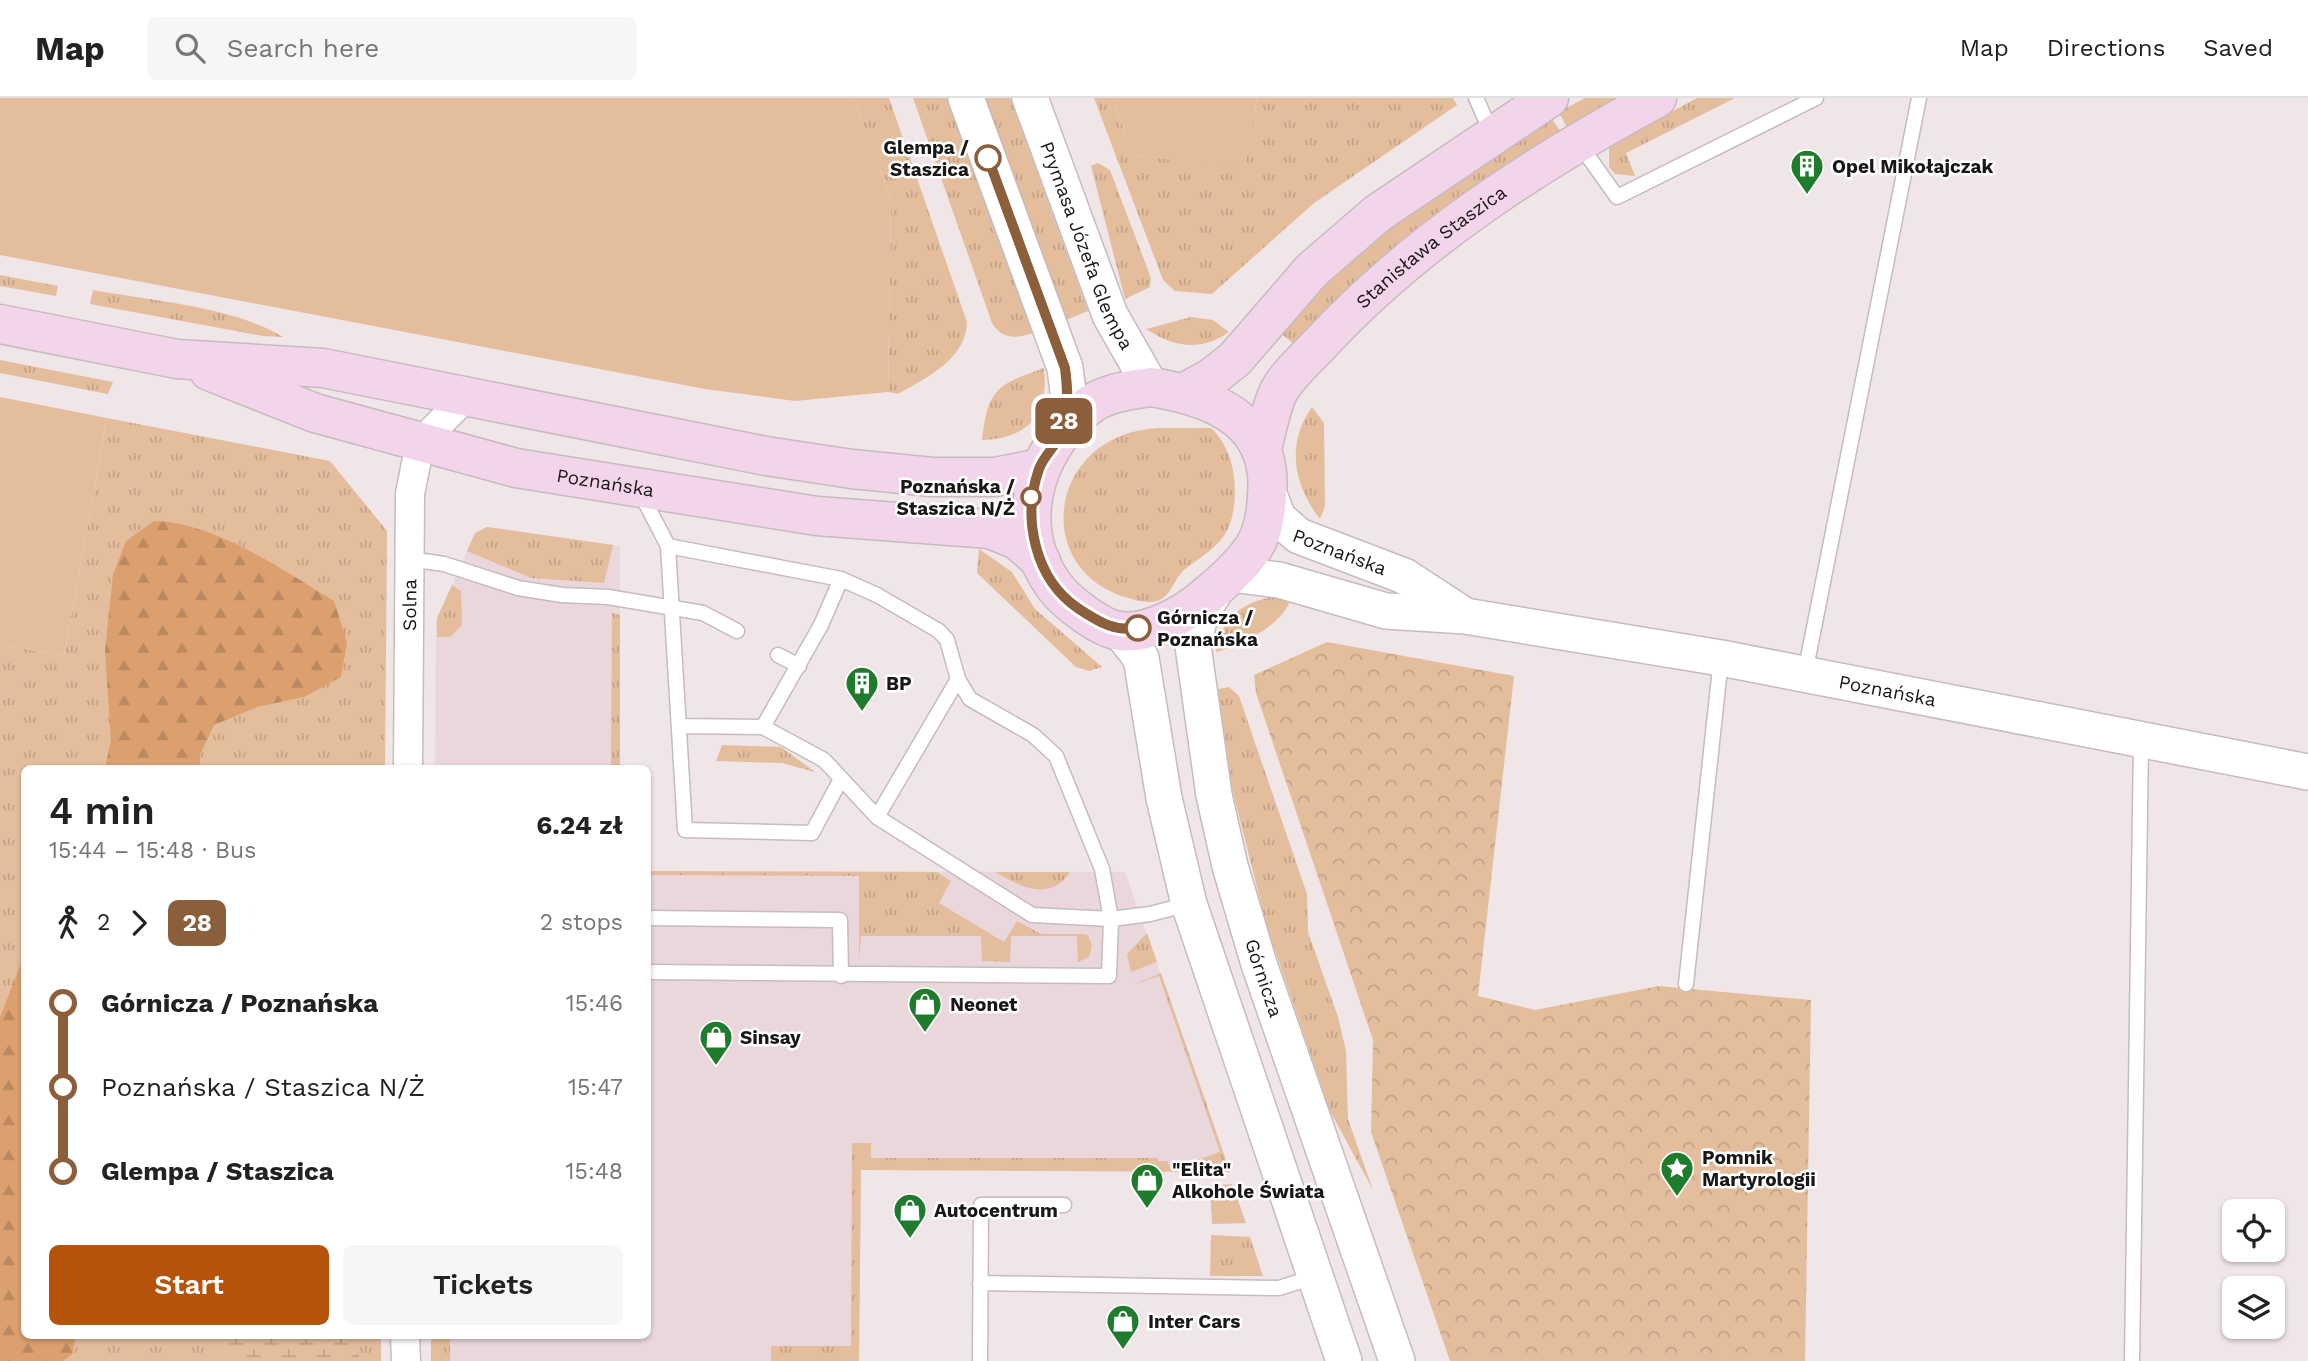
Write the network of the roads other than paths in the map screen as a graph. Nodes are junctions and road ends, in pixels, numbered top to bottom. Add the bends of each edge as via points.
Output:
1 (966, 98) edge
2 (1030, 98) edge
3 (1476, 98) edge
4 (1549, 98) edge
5 (1657, 98) edge
6 (1816, 98) edge
7 (1919, 98) edge
8 (1492, 134) junction
9 (1577, 141) junction
10 (0, 324) edge
11 (177, 359) junction
12 (1168, 390) junction
13 (467, 396) junction
14 (1061, 435) junction
15 (420, 443) junction
16 (1262, 449) junction
17 (1040, 468) junction
18 (638, 489) junction
19 (1268, 491) junction
20 (668, 546) junction
21 (408, 559) junction
22 (1041, 561) junction
23 (841, 579) junction
24 (1224, 580) junction
25 (671, 607) junction
26 (1465, 616) junction
27 (737, 631) dead end
28 (1120, 631) junction
29 (778, 655) dead end
30 (1721, 658) junction
31 (799, 666) junction
32 (1805, 674) junction
33 (958, 679) junction
34 (679, 726) junction
35 (763, 727) junction
36 (2141, 742) junction
37 (408, 765) edge
38 (2308, 772) edge
39 (841, 779) junction
40 (877, 817) junction
41 (1189, 904) junction
42 (651, 918) edge
43 (1111, 919) junction
44 (651, 972) edge
45 (841, 976) junction
46 (1686, 984) dead end
47 (1064, 1205) dead end
48 (1316, 1276) junction
49 (980, 1283) junction
50 (405, 1339) edge
51 (406, 1361) edge
52 (980, 1361) edge
53 (1344, 1361) edge
54 (1396, 1361) edge
55 (2132, 1361) edge

1 - 14 street via 1065,368 1069,399
2 - 12 street, Prymasa Józefa Glempa via 1110,315
3 - 8 lane
4 - 8 main road
5 - 9 main road, Stanisława Staszica
6 - 9 lane via 1617,197
7 - 32 lane
8 - 12 main road via 1378,213 1312,270 1235,359 1211,378
9 - 16 main road, Stanisława Staszica via 1497,195 1356,304 1278,392
10 - 11 main road, Poznańska
11 - 13 main road, Poznańska via 323,368
11 - 15 main road, Poznańska via 315,413
12 - 14 main road via 1121,392 1088,406
12 - 16 main road via 1215,402 1242,421
13 - 15 street
13 - 17 main road, Poznańska via 852,470 995,477
14 - 17 main road
15 - 18 main road, Poznańska via 516,468
15 - 21 street, Solna via 409,508
16 - 19 main road
17 - 22 main road via 1031,497 1031,526
18 - 20 lane
18 - 22 main road, Poznańska via 817,516 990,528 1017,540
19 - 24 main road via 1265,520 1253,550
19 - 26 street, Poznańska via 1278,518 1299,536 1404,576
20 - 23 lane
20 - 25 lane
21 - 25 lane via 444,564 519,588
21 - 37 street, Solna
22 - 28 main road via 1071,604
23 - 31 lane
23 - 33 lane via 939,631 953,653
24 - 26 street, Poznańska via 1291,583 1386,611
24 - 28 main road via 1190,611 1157,625
24 - 54 street, Górnicza via 1200,616 1193,646 1214,795 1259,964
25 - 27 lane via 703,613
25 - 34 lane
26 - 30 street, Poznańska
28 - 41 street via 1141,658 1164,798
29 - 31 lane
30 - 32 street, Poznańska
30 - 46 lane
31 - 35 lane
32 - 36 street, Poznańska
33 - 40 lane
33 - 43 lane via 979,706 1034,735 1056,756 1102,869
34 - 35 lane
34 - 39 lane via 685,830 812,833
35 - 39 lane via 824,760
36 - 38 street, Poznańska
36 - 55 lane
39 - 40 lane
40 - 43 lane via 1032,915
41 - 43 lane
41 - 48 street
42 - 45 lane via 840,920
43 - 45 lane via 1109,976
44 - 45 lane
47 - 49 lane via 981,1205
48 - 49 lane via 1279,1288
48 - 53 street
49 - 52 lane
50 - 51 street

